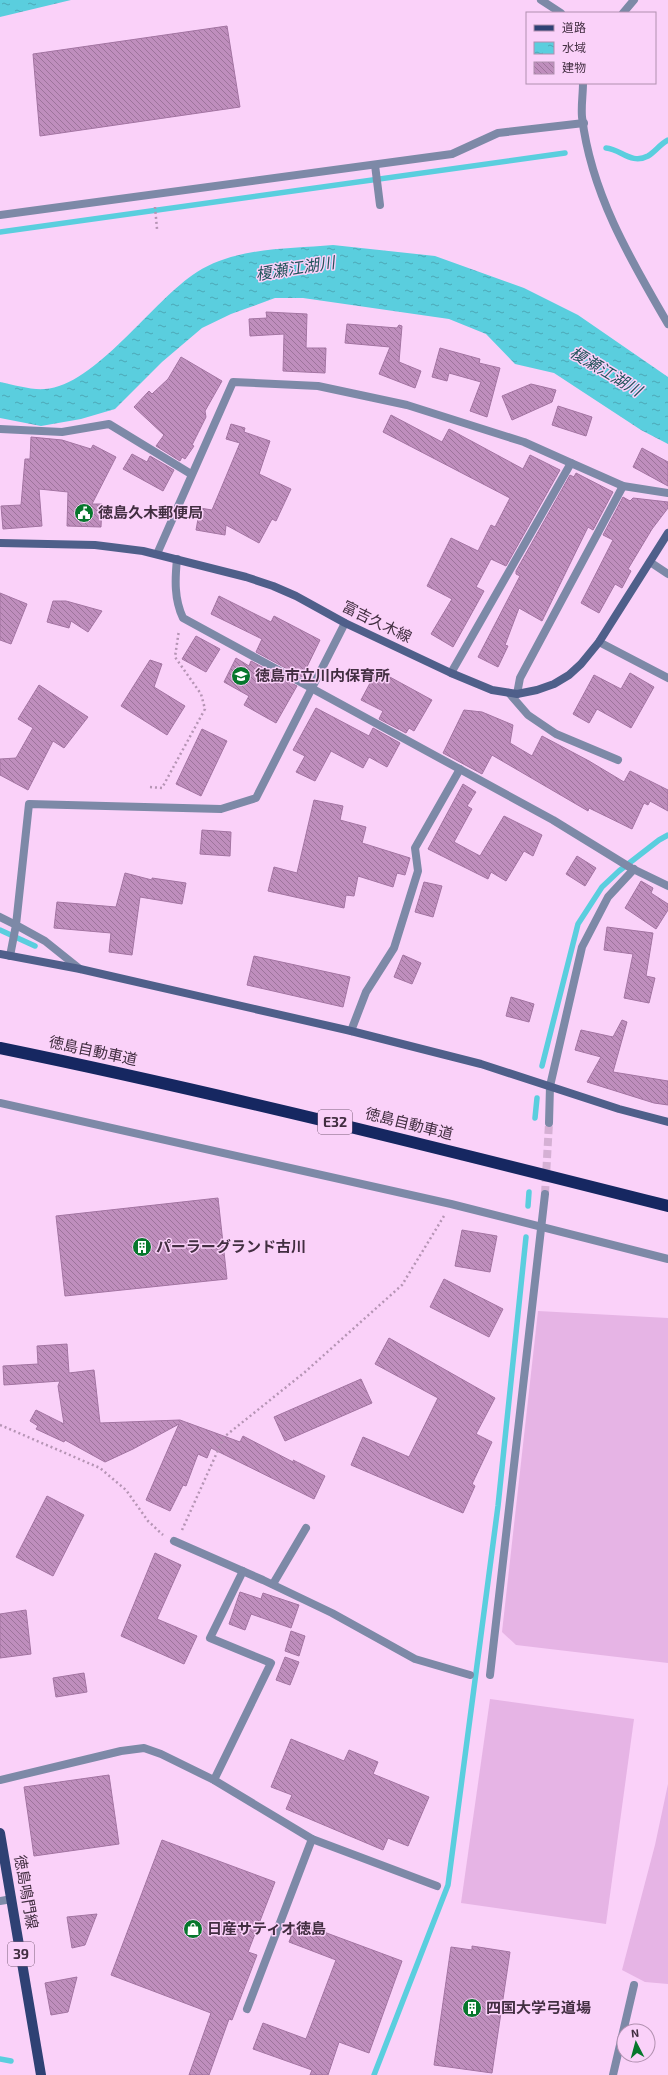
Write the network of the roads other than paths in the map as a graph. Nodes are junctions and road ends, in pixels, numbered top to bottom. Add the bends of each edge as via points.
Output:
1 (541, 0) edge
2 (634, 0) edge
3 (559, 12) edge
4 (624, 12) edge
5 (583, 84) edge
6 (584, 123) junction
7 (376, 169) junction
8 (380, 205) dead end
9 (0, 215) edge
10 (668, 324) edge
11 (0, 429) edge
12 (571, 463) junction
13 (191, 474) junction
14 (623, 486) junction
15 (668, 493) edge
16 (668, 533) edge
17 (0, 543) edge
18 (157, 554) junction
19 (177, 559) junction
20 (650, 562) junction
21 (668, 574) edge
22 (345, 623) junction
23 (599, 642) junction
24 (451, 673) junction
25 (668, 678) edge
26 (312, 689) junction
27 (513, 693) junction
28 (618, 760) dead end
29 (460, 769) junction
30 (632, 869) junction
31 (668, 886) edge
32 (0, 917) edge
33 (15, 928) junction
34 (0, 954) edge
35 (10, 956) junction
36 (80, 969) junction
37 (351, 1031) junction
38 (0, 1048) edge
39 (550, 1086) junction
40 (0, 1103) edge
41 (668, 1122) edge
42 (549, 1123) tunnel mouth
43 (545, 1194) tunnel mouth
44 (668, 1206) edge
45 (541, 1227) junction
46 (668, 1259) edge
47 (306, 1528) dead end
48 (174, 1542) road end
49 (244, 1571) junction
50 (273, 1584) junction
51 (470, 1675) dead end
52 (490, 1675) dead end
53 (0, 1780) edge
54 (214, 1780) junction
55 (0, 1833) edge
56 (312, 1839) junction
57 (437, 1886) dead end
58 (12, 1900) junction
59 (0, 1902) edge
60 (634, 1985) dead end
61 (247, 2009) dead end
62 (41, 2075) edge
63 (613, 2075) edge

1 - 3 street
2 - 4 street
5 - 6 street
6 - 7 street via 498,133 452,154
6 - 10 street via 593,171 611,218
7 - 8 street
7 - 9 street
11 - 13 street via 62,432 108,424
12 - 13 street via 524,442 407,405 318,386 233,382
12 - 14 street
12 - 24 street
13 - 18 street
14 - 15 street
14 - 27 street
16 - 20 main road, 富吉久木線
17 - 18 main road, 富吉久木線 via 95,545
18 - 19 main road, 富吉久木線
19 - 22 main road, 富吉久木線 via 274,586
19 - 26 street via 177,604 183,618
20 - 21 street
20 - 23 main road, 富吉久木線
22 - 24 main road, 富吉久木線
22 - 26 street
23 - 25 street
23 - 27 main road, 富吉久木線 via 569,675 537,690
24 - 27 main road, 富吉久木線 via 492,690
26 - 29 street
26 - 33 street via 256,798 220,809 29,804
27 - 28 street via 528,715 556,734
29 - 30 street via 554,820
29 - 37 street via 415,848 418,871 394,948 366,992
30 - 31 street
30 - 39 street via 608,897 582,947
32 - 33 street
33 - 35 street
33 - 36 street via 46,941
34 - 35 main road
35 - 36 main road
36 - 37 main road
37 - 39 main road via 481,1064
38 - 44 highway, 徳島自動車道 / E32 via 119,1072 370,1130
39 - 41 main road
39 - 42 street
40 - 45 street via 451,1204
43 - 45 street
45 - 46 street
45 - 52 street
47 - 50 street
48 - 49 street
49 - 50 street
49 - 54 street via 210,1638 271,1663
50 - 51 street via 415,1659
53 - 54 street via 121,1751 144,1748
54 - 56 street
55 - 58 main road, 徳島鳴門線 / 39
56 - 57 street
56 - 61 street
58 - 59 street
58 - 62 main road, 徳島鳴門線 / 39
60 - 63 street

